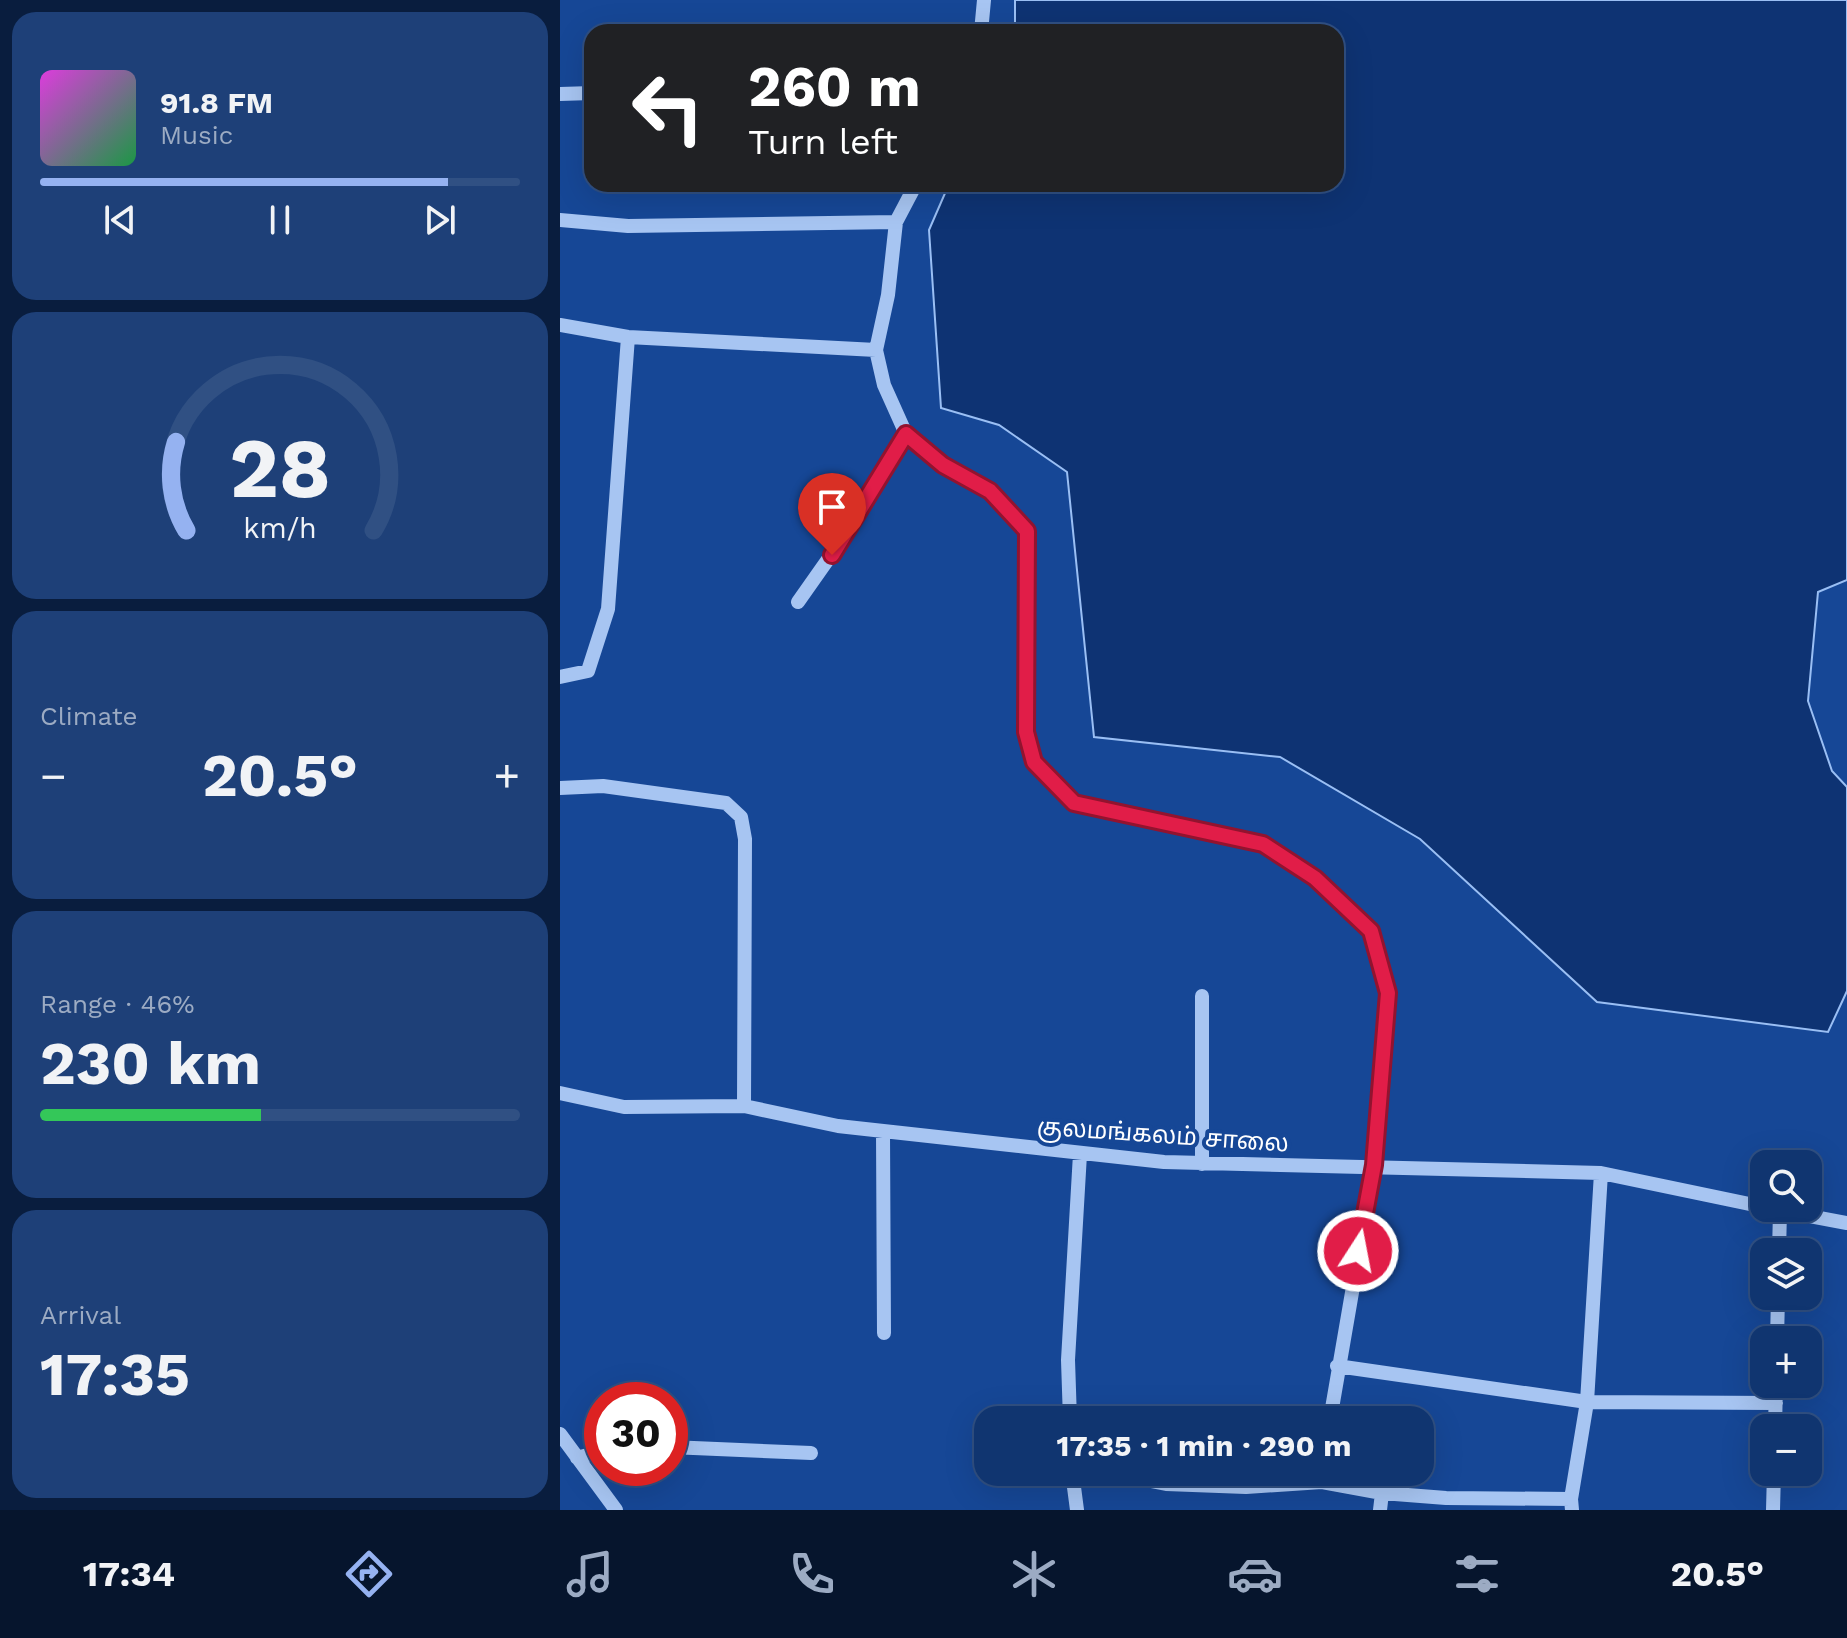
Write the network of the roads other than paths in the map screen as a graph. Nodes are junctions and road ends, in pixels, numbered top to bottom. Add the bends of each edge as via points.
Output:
1 (984, 0) edge
2 (982, 24) edge
3 (584, 93) edge
4 (560, 94) edge
5 (912, 192) edge
6 (560, 220) edge
7 (896, 222) junction
8 (560, 325) edge
9 (628, 337) junction
10 (876, 350) junction
11 (906, 434) junction
12 (798, 602) dead end
13 (560, 677) edge
14 (560, 788) edge
15 (1202, 996) dead end
16 (560, 1093) edge
17 (744, 1106) junction
18 (883, 1132) junction
19 (1080, 1154) junction
20 (1202, 1164) junction
21 (1374, 1165) junction
22 (1601, 1173) junction
23 (1750, 1205) edge
24 (1822, 1218) edge
25 (1847, 1223) edge
26 (884, 1333) dead end
27 (1337, 1366) junction
28 (1776, 1398) edge
29 (1587, 1402) junction
30 (1776, 1403) junction
31 (1070, 1406) edge
32 (1332, 1406) edge
33 (1776, 1414) edge
34 (560, 1434) edge
35 (688, 1448) edge
36 (811, 1453) dead end
37 (584, 1456) edge
38 (577, 1458) junction
39 (1074, 1486) edge
40 (1219, 1486) edge
41 (1254, 1486) edge
42 (1356, 1486) edge
43 (1774, 1486) edge
44 (1382, 1493) junction
45 (1572, 1504) edge
46 (616, 1510) edge
47 (1077, 1510) edge
48 (1380, 1510) edge
49 (1773, 1510) edge

1 - 2 street
3 - 4 street
5 - 7 street
6 - 7 street via 628,226
7 - 10 street
8 - 9 street
9 - 10 street
9 - 13 street via 608,609 588,671
10 - 11 street via 884,385
11 - 12 street
11 - 21 street via 943,465 990,491 1027,531 1026,732 1034,762 1074,803 1263,844 1315,878 1371,931 1388,993
14 - 17 street via 603,786 726,803 741,817
15 - 20 street
16 - 17 street, குலமங்கலம் சாலை via 624,1107
17 - 18 street, குலமங்கலம் சாலை
18 - 19 street, குலமங்கலம் சாலை
18 - 26 street
19 - 20 street, குலமங்கலம் சாலை
19 - 31 street
20 - 21 street, குலமங்கலம் சாலை
21 - 22 street, குலமங்கலம் சாலை
21 - 27 street
22 - 23 street, குலமங்கலம் சாலை
22 - 29 street
24 - 25 street, குலமங்கலம் சாலை
27 - 29 street
27 - 32 street
28 - 30 street
29 - 30 street
29 - 45 street
30 - 33 street
34 - 38 street
35 - 36 street
37 - 38 street
38 - 46 street
39 - 47 street
40 - 41 street
42 - 44 street
43 - 49 street
44 - 45 street
44 - 48 street

